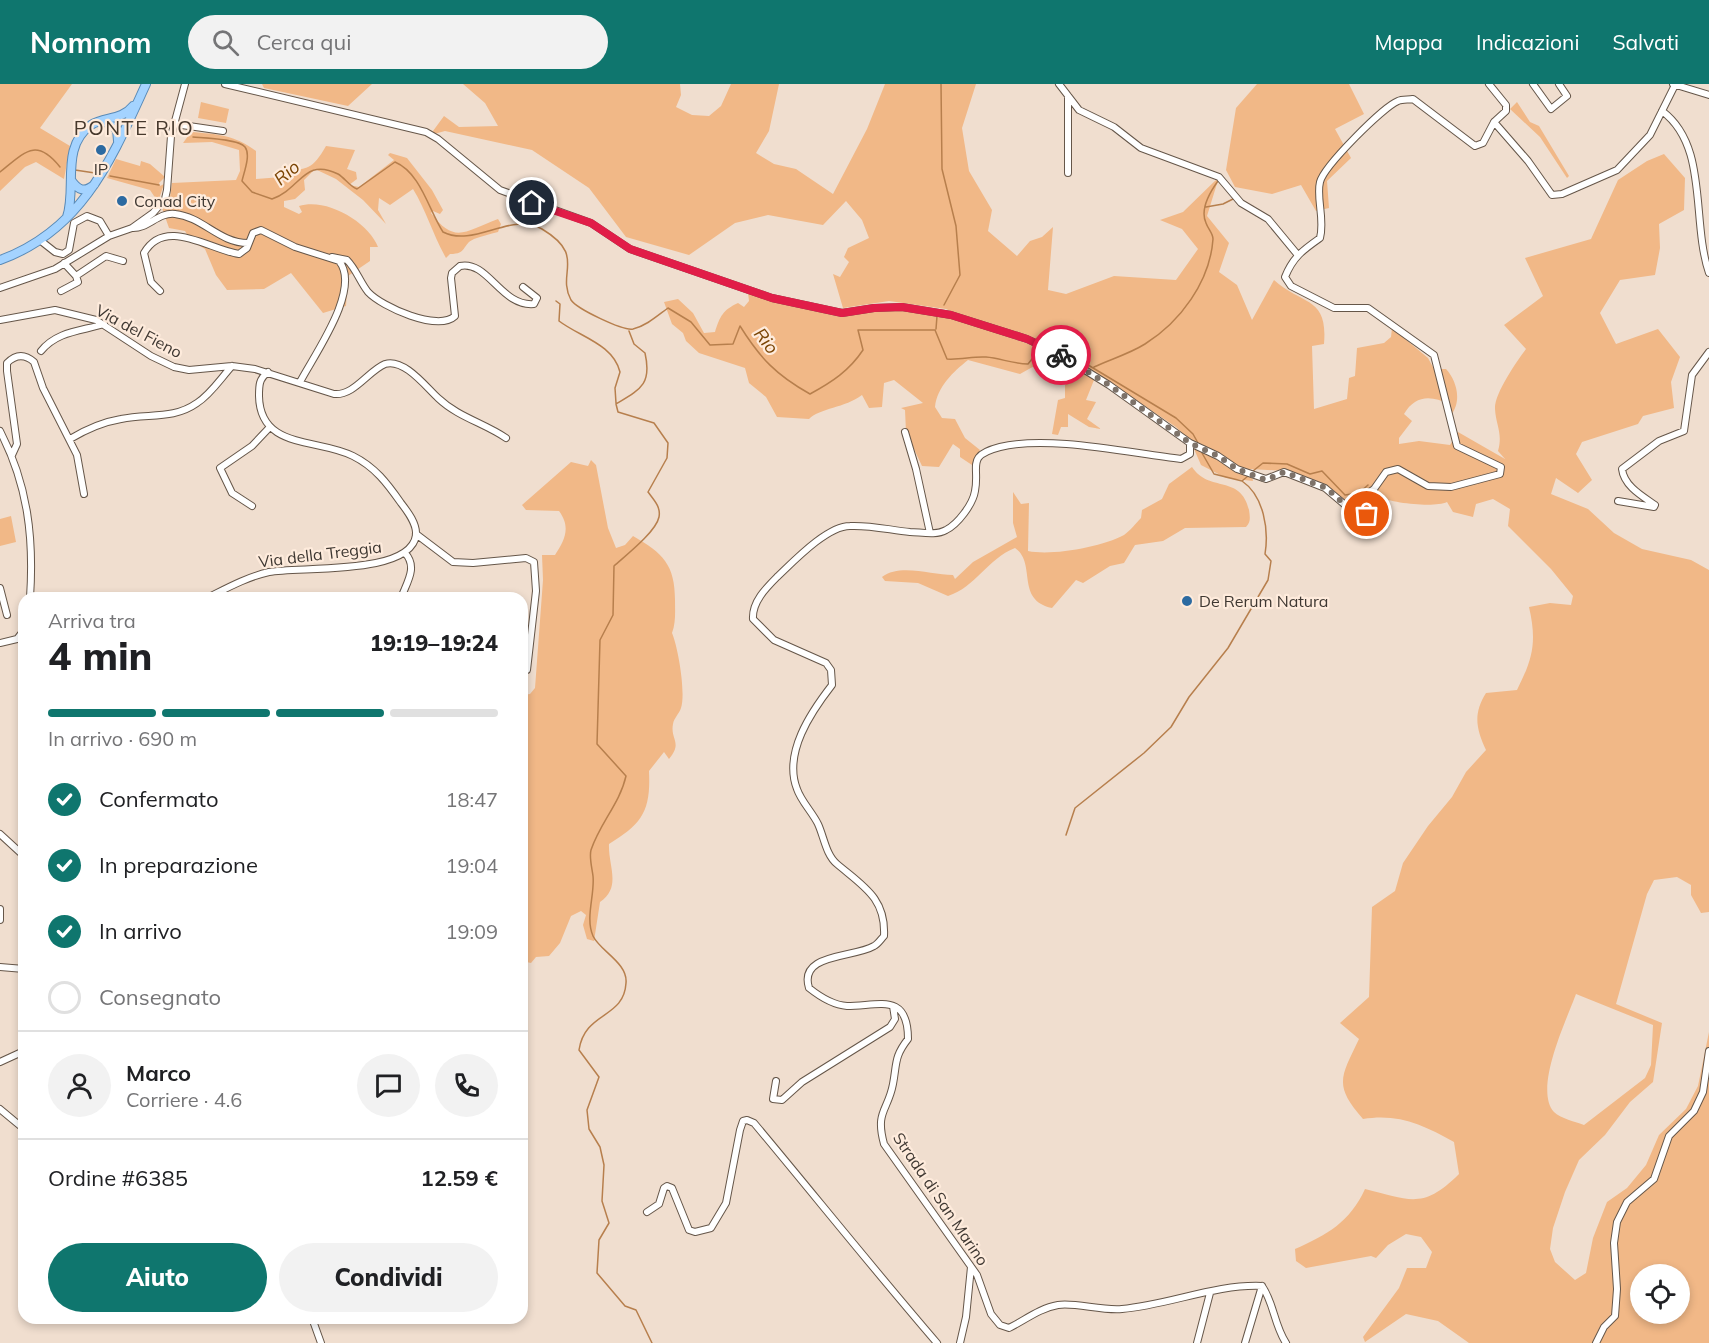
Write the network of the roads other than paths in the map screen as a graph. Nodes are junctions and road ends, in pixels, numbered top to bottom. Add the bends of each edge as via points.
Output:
1 (146, 84) edge
2 (185, 84) edge
3 (225, 84) edge
4 (1059, 84) edge
5 (1489, 84) edge
6 (1533, 84) edge
7 (1559, 84) edge
8 (1674, 84) edge
9 (141, 95) junction
10 (1709, 95) edge
11 (1068, 96) junction
12 (1662, 111) junction
13 (100, 122) junction
14 (1494, 122) junction
15 (175, 124) junction
16 (223, 131) dead end
17 (117, 143) junction
18 (1068, 173) dead end
19 (70, 179) junction
20 (97, 183) junction
21 (72, 196) junction
22 (86, 200) junction
23 (67, 219) junction
24 (132, 228) junction
25 (109, 236) junction
26 (40, 241) junction
27 (248, 243) junction
28 (1297, 254) junction
29 (332, 258) junction
30 (0, 260) edge
31 (123, 261) dead end
32 (64, 263) junction
33 (1709, 273) edge
34 (76, 276) junction
35 (523, 287) dead end
36 (0, 288) edge
37 (61, 291) dead end
38 (160, 291) dead end
39 (0, 320) edge
40 (104, 324) junction
41 (41, 351) dead end
42 (1709, 352) edge
43 (232, 366) junction
44 (268, 372) junction
45 (300, 382) junction
46 (269, 428) junction
47 (0, 431) edge
48 (905, 432) dead end
49 (506, 438) dead end
50 (70, 439) junction
51 (1193, 445) junction
52 (12, 455) junction
53 (84, 494) dead end
54 (1617, 501) dead end
55 (252, 506) dead end
56 (930, 533) junction
57 (416, 534) junction
58 (405, 553) junction
59 (0, 588) edge
60 (30, 592) edge
61 (220, 592) edge
62 (403, 592) edge
63 (7, 615) dead end
64 (18, 638) edge
65 (0, 643) edge
66 (528, 661) edge
67 (0, 834) edge
68 (18, 850) edge
69 (0, 909) edge
70 (0, 920) edge
71 (0, 967) edge
72 (18, 968) edge
73 (892, 1005) junction
74 (1709, 1052) edge
75 (18, 1054) edge
76 (0, 1061) edge
77 (776, 1081) dead end
78 (0, 1109) edge
79 (18, 1124) edge
80 (647, 1212) dead end
81 (971, 1266) junction
82 (1262, 1286) junction
83 (1210, 1293) junction
84 (314, 1324) edge
85 (321, 1343) edge
86 (937, 1343) edge
87 (960, 1343) edge
88 (1197, 1343) edge
89 (1245, 1343) edge
90 (1286, 1343) edge
91 (1596, 1343) edge

1 - 9 main road
2 - 15 street
3 - 51 street via 426,132 500,190 591,223 630,249 772,298 842,313 902,307 951,315 1035,343 1109,385
4 - 11 street
5 - 14 street via 1506,105 1506,111
6 - 7 street via 1551,109 1567,96
8 - 10 street
8 - 12 street
9 - 13 main road via 123,116
9 - 17 main road
11 - 18 street
11 - 28 street via 1079,110 1114,127 1141,148 1220,177 1241,203 1268,219
12 - 14 street via 1650,135 1617,170 1552,195
12 - 33 street via 1675,118 1685,131 1700,166 1704,254
13 - 17 main road via 114,125
13 - 19 main road via 78,138 70,162
14 - 28 street via 1483,144 1475,146 1413,99 1398,101 1331,163 1320,182 1320,238
15 - 16 street
15 - 24 street via 165,199
17 - 20 main road
19 - 20 main road via 80,190
19 - 21 main road
20 - 22 main road
21 - 22 main road
21 - 23 main road
22 - 23 main road
23 - 26 main road
24 - 25 street
24 - 27 street via 165,214 176,214 230,241
25 - 26 street via 100,221 87,216 74,223 69,250 63,254
25 - 32 street
26 - 30 main road
27 - 29 street via 253,233 261,230 295,247
27 - 38 street via 244,253 239,254 223,252 184,236 160,238 144,253 151,282
28 - 51 street via 1285,277 1291,286 1334,308 1368,308 1434,355 1457,446 1501,467 1500,474 1451,487 1428,486 1398,469 1386,472 1374,489 1359,500 1367,514 1357,515 1326,488 1284,472 1266,480
29 - 35 street via 347,260 377,300 429,321 447,321 456,316 451,278 460,266 475,268 514,302 536,303 537,298
29 - 45 street via 345,270 346,288 341,306
31 - 34 street via 106,256
32 - 34 street
32 - 36 street
34 - 37 street via 78,282
39 - 40 street, Via del Fieno via 55,310
40 - 41 street via 61,336
40 - 43 street, Via del Fieno via 174,367 189,370
42 - 54 street via 1692,375 1684,431 1659,441 1622,469 1623,477 1654,507
43 - 44 street, Via del Fieno
43 - 50 street via 203,398 186,409 172,414 121,418
44 - 45 street
44 - 46 street via 260,384 260,410
45 - 49 street via 339,394 381,366 396,364 408,370 454,412
46 - 55 street via 252,446 220,468 232,493
46 - 57 street via 343,452 378,472 406,510
47 - 52 street
48 - 56 street
50 - 52 street via 34,362 28,357 13,357 7,363 17,444
50 - 53 street
51 - 56 street via 1190,454 1181,459 1040,443 1002,446 984,452 974,465 975,493 964,513 945,531
52 - 60 street via 29,516
56 - 73 street via 850,526 833,529 790,564 764,591 752,611 757,626 774,640 822,660 831,670 832,685 805,723 793,776 827,850 836,864 865,885 885,921 884,936 874,947 818,963 808,971 808,988 846,1006 879,1002
57 - 58 street, Via della Treggia
57 - 66 street via 453,562 526,558 534,562 536,591
58 - 61 street, Via della Treggia via 374,564 258,574
58 - 62 street, Via della Treggia via 412,560 412,567
59 - 63 street
64 - 65 street
67 - 68 street
69 - 70 street
71 - 72 street
73 - 77 street via 895,1019 890,1027 802,1082 782,1101 773,1099
73 - 81 street, Strada di San Marino via 904,1015 908,1039 895,1058 893,1086 882,1108 884,1144
74 - 91 street via 1703,1092 1694,1111 1669,1136 1654,1179 1627,1202 1617,1222 1615,1316
75 - 76 street
78 - 79 street
80 - 86 street via 658,1204 668,1186 689,1230 711,1228 726,1203 740,1130 747,1119
81 - 83 street, Strada di San Marino via 992,1314 1000,1325 1009,1328 1058,1305 1125,1309
81 - 87 street
82 - 83 street, Strada di San Marino
82 - 89 street
82 - 90 street via 1270,1297
83 - 88 street
84 - 85 street

